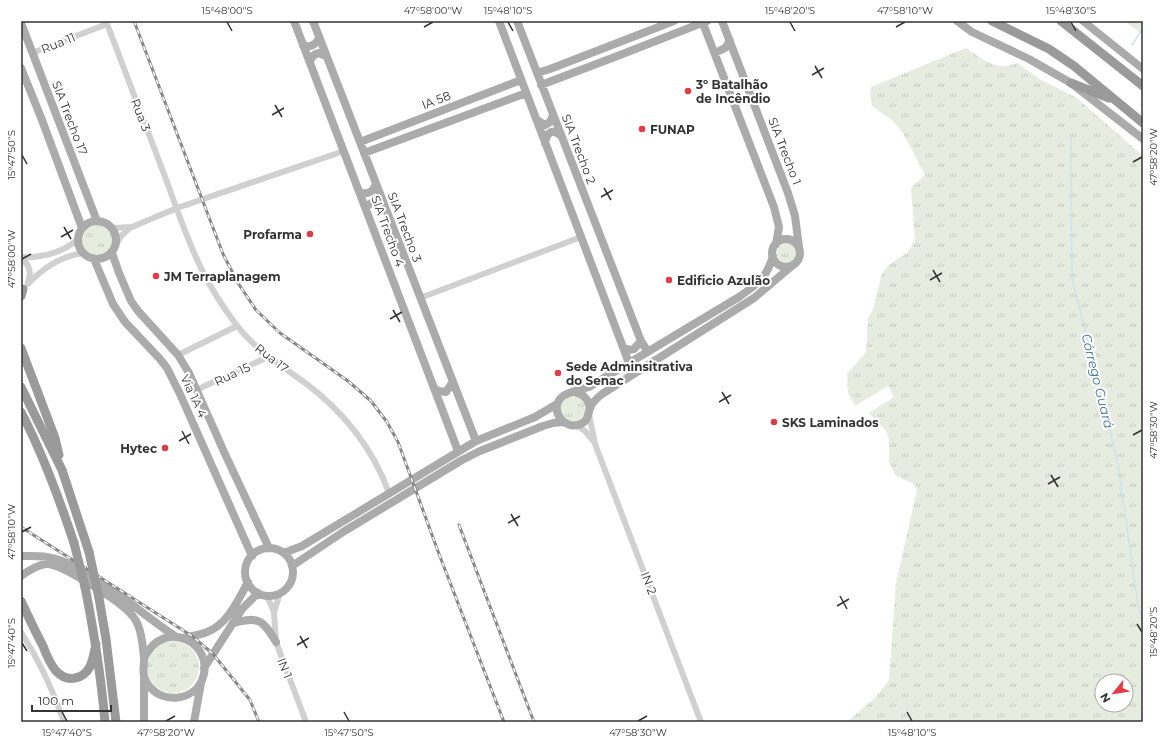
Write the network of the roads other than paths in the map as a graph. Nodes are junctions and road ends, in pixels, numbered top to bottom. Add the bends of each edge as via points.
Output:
1 (294, 21) edge
2 (313, 21) edge
3 (499, 21) edge
4 (517, 21) edge
5 (674, 21) edge
6 (722, 21) edge
7 (957, 21) edge
8 (992, 21) edge
9 (1061, 21) edge
10 (1083, 21) edge
11 (106, 22) edge
12 (704, 22) edge
13 (21, 23) edge
14 (319, 38) junction
15 (730, 41) junction
16 (303, 45) junction
17 (32, 53) junction
18 (715, 53) junction
19 (326, 56) junction
20 (310, 62) junction
21 (21, 68) edge
22 (1143, 69) edge
23 (537, 73) junction
24 (521, 80) junction
25 (1071, 83) junction
26 (509, 84) junction
27 (541, 84) junction
28 (1143, 86) edge
29 (526, 93) junction
30 (514, 96) junction
31 (1115, 100) junction
32 (435, 113) junction
33 (55, 114) junction
34 (553, 115) junction
35 (535, 118) junction
36 (42, 120) junction
37 (1143, 123) edge
38 (440, 124) junction
39 (561, 136) junction
40 (1143, 138) edge
41 (360, 142) junction
42 (544, 143) junction
43 (344, 151) junction
44 (364, 152) junction
45 (376, 184) junction
46 (361, 193) junction
47 (384, 206) junction
48 (366, 207) junction
49 (177, 208) junction
50 (97, 221) junction
51 (132, 227) junction
52 (82, 228) junction
53 (112, 228) junction
54 (581, 237) junction
55 (78, 239) junction
56 (116, 244) junction
57 (776, 244) junction
58 (799, 247) junction
59 (83, 253) junction
60 (112, 253) junction
61 (773, 256) junction
62 (21, 258) edge
63 (94, 259) junction
64 (793, 265) junction
65 (23, 290) edge
66 (420, 298) junction
67 (237, 326) junction
68 (642, 341) junction
69 (623, 347) junction
70 (21, 348) edge
71 (648, 352) junction
72 (178, 355) junction
73 (268, 357) junction
74 (629, 363) junction
75 (452, 383) junction
76 (21, 387) edge
77 (435, 389) junction
78 (196, 390) junction
79 (575, 392) junction
80 (557, 404) junction
81 (590, 411) junction
82 (21, 412) edge
83 (563, 422) junction
84 (576, 426) junction
85 (476, 441) junction
86 (596, 444) junction
87 (458, 450) junction
88 (62, 470) junction
89 (389, 493) junction
90 (269, 548) junction
91 (284, 553) junction
92 (21, 556) edge
93 (252, 556) junction
94 (292, 566) junction
95 (21, 576) edge
96 (248, 582) junction
97 (258, 593) junction
98 (280, 593) junction
99 (266, 596) junction
100 (21, 601) edge
101 (274, 612) junction
102 (234, 623) junction
103 (21, 628) edge
104 (21, 632) edge
105 (179, 637) junction
106 (25, 638) junction
107 (276, 642) junction
108 (96, 644) junction
109 (144, 658) junction
110 (204, 668) junction
111 (144, 678) junction
112 (201, 681) junction
113 (64, 722) edge
114 (105, 722) edge
115 (116, 722) edge
116 (144, 722) edge
117 (194, 722) edge
118 (306, 722) edge
119 (702, 722) edge

1 - 16 main road, SIA Trecho 4
2 - 14 main road, SIA Trecho 3
3 - 24 main road
4 - 23 main road, SIA Trecho 2
5 - 23 main road
6 - 15 main road, SIA Trecho 1
7 - 25 main road via 972,32 1029,59
8 - 31 highway via 1049,49
9 - 28 highway
10 - 22 main road
11 - 17 street, Rua 11
11 - 49 street, Rua 3
12 - 18 main road
12 - 27 main road
13 - 17 main road, SIA Trecho 17
14 - 16 main road via 311,46
14 - 19 main road, SIA Trecho 3
15 - 18 main road via 725,48
15 - 58 main road, SIA Trecho 1 via 790,198
16 - 20 main road, SIA Trecho 4
17 - 33 main road, SIA Trecho 17
18 - 57 main road via 774,207 779,227
19 - 20 main road via 315,54
19 - 41 main road, SIA Trecho 3
20 - 43 main road, SIA Trecho 4
21 - 36 main road
23 - 27 main road, SIA Trecho 2
24 - 26 main road, IA 58
24 - 29 main road
25 - 31 highway
25 - 40 main road
26 - 30 main road
26 - 32 main road, IA 58
27 - 34 main road, SIA Trecho 2
29 - 30 main road, IA 58
29 - 35 main road
30 - 38 main road, IA 58
31 - 37 highway
32 - 38 main road
32 - 41 main road, IA 58
33 - 36 main road
33 - 50 main road, SIA Trecho 17
34 - 35 main road via 550,122 545,124
34 - 39 main road, SIA Trecho 2
35 - 42 main road
36 - 52 main road
38 - 44 main road, IA 58
39 - 42 main road via 550,132
39 - 68 main road, SIA Trecho 2
41 - 44 main road, SIA Trecho 3
42 - 54 main road
43 - 46 main road, SIA Trecho 4
43 - 49 street
44 - 45 main road, SIA Trecho 3
45 - 46 main road via 371,192
45 - 47 main road, SIA Trecho 3
46 - 48 main road, SIA Trecho 4
47 - 48 main road via 377,201
47 - 66 main road, SIA Trecho 3
48 - 77 main road, SIA Trecho 4
49 - 51 street
49 - 67 street, Rua 17 via 203,273
50 - 52 main road via 89,222
50 - 53 main road
51 - 53 street
51 - 56 street
52 - 55 main road
53 - 56 main road
54 - 66 street
54 - 69 main road
55 - 59 main road
55 - 62 street via 70,246 49,254
56 - 60 main road
57 - 58 main road via 788,239
57 - 61 main road
58 - 64 main road via 800,255
59 - 63 main road
59 - 65 street via 72,254 40,271
60 - 63 main road via 104,259
60 - 72 main road, Via 1A 4 via 127,292 138,311
61 - 64 main road via 781,266
61 - 71 main road via 766,274 759,282 739,297
62 - 65 street via 30,272 30,278
63 - 93 main road, Via 1A 4 via 113,304 125,322 160,359 173,379
64 - 81 main road via 754,298 602,394
66 - 75 main road, SIA Trecho 3
67 - 72 street
67 - 73 street, Rua 17
68 - 69 main road via 634,349
68 - 71 main road, SIA Trecho 2
69 - 74 main road
70 - 88 highway via 56,438
71 - 74 main road
72 - 78 main road, Via 1A 4
73 - 78 street, Rua 15
73 - 89 street, Rua 17 via 315,390 348,422 372,455
74 - 79 main road via 589,387
75 - 77 main road via 446,392
75 - 85 main road, SIA Trecho 3
76 - 88 highway
77 - 87 main road, SIA Trecho 4
78 - 90 main road, Via 1A 4
79 - 80 main road via 564,395
79 - 81 main road via 584,396
80 - 83 main road via 557,414
80 - 85 main road via 535,417
81 - 84 main road via 584,422
81 - 86 street, IN 2
82 - 108 highway, bridge via 56,492 74,543
83 - 84 main road
83 - 94 main road via 543,426 472,455 343,532
84 - 86 street, IN 2 via 585,430
85 - 87 main road
86 - 119 street, IN 2
87 - 89 main road
88 - 115 highway, bridge via 89,552 99,598
89 - 91 main road via 302,546
90 - 91 main road
90 - 93 main road via 258,550
91 - 94 main road
92 - 105 main road via 51,558 89,574
93 - 96 main road via 246,568
94 - 98 main road via 291,582
95 - 109 main road via 40,566 51,565 63,569 113,599 129,612 138,625
96 - 97 main road
96 - 105 main road via 227,617 218,625 207,632
97 - 99 main road
97 - 102 main road via 242,609
98 - 99 main road
98 - 101 street, IN 1
99 - 101 street, IN 1
100 - 108 highway via 49,660 55,670 66,678 79,677 89,670
101 - 107 street, IN 1
102 - 107 main road via 254,620 263,624
102 - 110 main road
103 - 106 street
104 - 106 street
105 - 109 main road via 156,642 148,649
105 - 110 main road via 192,642 199,650
106 - 113 street via 55,696
107 - 118 street, IN 1
108 - 114 highway
109 - 111 main road
110 - 112 main road
111 - 112 main road via 149,687 166,698 187,696
111 - 116 main road
112 - 117 main road

